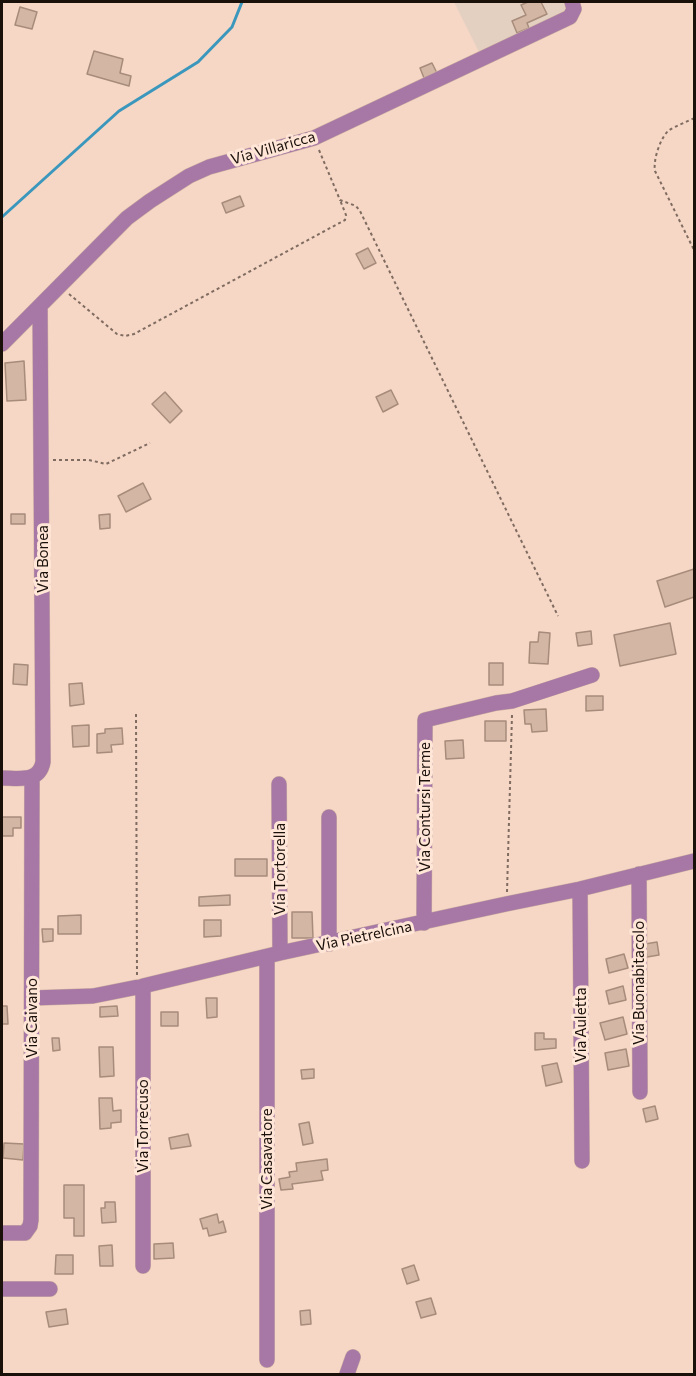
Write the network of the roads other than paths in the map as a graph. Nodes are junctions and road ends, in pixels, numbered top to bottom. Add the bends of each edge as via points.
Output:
1 (572, 2) edge
2 (40, 306) junction
3 (2, 344) edge
4 (592, 675) dead end
5 (32, 777) junction
6 (2, 778) edge
7 (279, 784) dead end
8 (329, 817) dead end
9 (694, 861) edge
10 (639, 874) junction
11 (580, 889) junction
12 (424, 923) junction
13 (329, 944) junction
14 (273, 955) junction
15 (141, 986) junction
16 (32, 998) junction
17 (640, 1092) dead end
18 (582, 1161) dead end
19 (2, 1233) edge
20 (143, 1266) dead end
21 (2, 1289) edge
22 (50, 1289) dead end
23 (353, 1357) dead end
24 (267, 1360) dead end
25 (347, 1374) edge

1 - 2 street, Via Villaricca via 570,17 314,138 189,176 127,218
2 - 3 street, Via Villaricca
2 - 5 street, Via Bonea via 44,762 40,772
4 - 12 street, Via Contursi Terme via 512,701 425,720
5 - 6 street
5 - 16 street, Via Caivano
7 - 14 street, Via Tortorella
8 - 13 street
9 - 10 street, Via Pietrelcina
10 - 11 street, Via Pietrelcina
10 - 17 street, Via Buonabitacolo
11 - 12 street, Via Pietrelcina
11 - 18 street, Via Auletta
12 - 13 street, Via Pietrelcina
13 - 14 street, Via Pietrelcina
14 - 15 street, Via Pietrelcina
14 - 24 street, Via Casavatore
15 - 16 street, Via Pietrelcina via 93,996
15 - 20 street, Via Torrecuso
16 - 19 street, Via Caivano via 31,1224 25,1233
21 - 22 street
23 - 25 street

